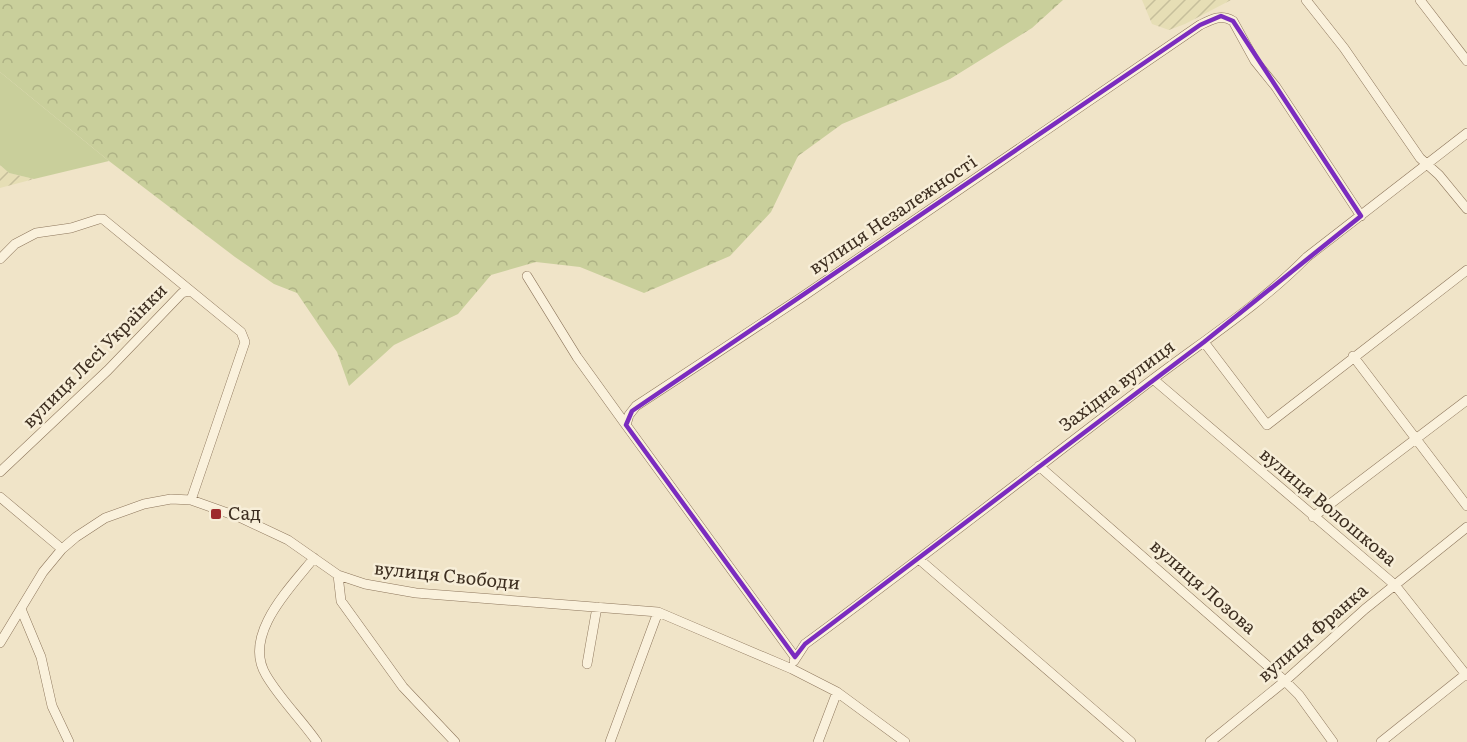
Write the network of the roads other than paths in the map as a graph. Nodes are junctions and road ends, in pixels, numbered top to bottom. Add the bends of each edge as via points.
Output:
1 (1306, 0) edge
2 (1420, 0) edge
3 (1467, 61) edge
4 (1467, 133) edge
5 (1427, 165) junction
6 (1467, 209) edge
7 (1361, 216) junction
8 (0, 259) edge
9 (1467, 270) edge
10 (526, 276) dead end
11 (189, 291) junction
12 (1204, 342) junction
13 (1353, 356) junction
14 (1153, 379) junction
15 (1467, 400) edge
16 (626, 425) junction
17 (1415, 438) junction
18 (1040, 466) junction
19 (0, 472) edge
20 (0, 497) edge
21 (191, 500) junction
22 (1467, 506) edge
23 (1313, 517) junction
24 (1467, 527) edge
25 (62, 549) junction
26 (314, 558) junction
27 (920, 560) junction
28 (338, 574) junction
29 (1395, 585) junction
30 (597, 607) junction
31 (21, 609) junction
32 (658, 612) junction
33 (0, 643) edge
34 (795, 657) junction
35 (587, 664) dead end
36 (792, 669) junction
37 (1465, 671) edge
38 (1285, 681) junction
39 (837, 692) junction
40 (69, 742) edge
41 (317, 742) edge
42 (456, 742) edge
43 (610, 742) edge
44 (818, 742) edge
45 (905, 742) edge
46 (1131, 742) edge
47 (1210, 742) edge
48 (1333, 742) edge
49 (1381, 742) edge

1 - 5 street
2 - 3 street
4 - 5 street, Західна вулиця
5 - 6 street
5 - 7 street, Західна вулиця
7 - 12 street, Західна вулиця
7 - 16 street, вулиця Незалежності via 1255,61 1233,21 1215,17 636,406
8 - 11 street via 15,244 36,233 103,219
9 - 13 street
10 - 16 street
11 - 19 street, вулиця Лесі Українки via 182,293 108,370
11 - 21 street via 194,291 241,332 245,342
12 - 13 street via 1267,425
12 - 14 street, Західна вулиця
13 - 17 street
14 - 18 street, Західна вулиця
14 - 23 street, вулиця Волошкова
15 - 17 street
16 - 34 street
17 - 22 street
17 - 23 street
18 - 27 street, Західна вулиця
18 - 38 street, вулиця Лозова
20 - 25 street
21 - 25 street, вулиця Свободи via 144,504 105,518
21 - 26 street, вулиця Свободи via 288,540
23 - 29 street, вулиця Волошкова
24 - 29 street, вулиця Франка
25 - 31 street, вулиця Свободи
26 - 28 street, вулиця Свободи
26 - 41 street via 276,606 258,651 264,673
27 - 34 street, Західна вулиця via 805,644
27 - 46 street
28 - 30 street, вулиця Свободи via 365,584 416,593
28 - 42 street via 340,601 403,687
29 - 37 street, вулиця Волошкова
29 - 38 street, вулиця Франка
30 - 32 street, вулиця Свободи
30 - 35 street
31 - 33 street, вулиця Свободи
31 - 40 street via 41,657 52,706
32 - 36 street, вулиця Свободи
32 - 43 street
34 - 36 street
36 - 39 street, вулиця Свободи
37 - 49 street
38 - 47 street, вулиця Франка
38 - 48 street, вулиця Лозова
39 - 44 street
39 - 45 street, вулиця Свободи

